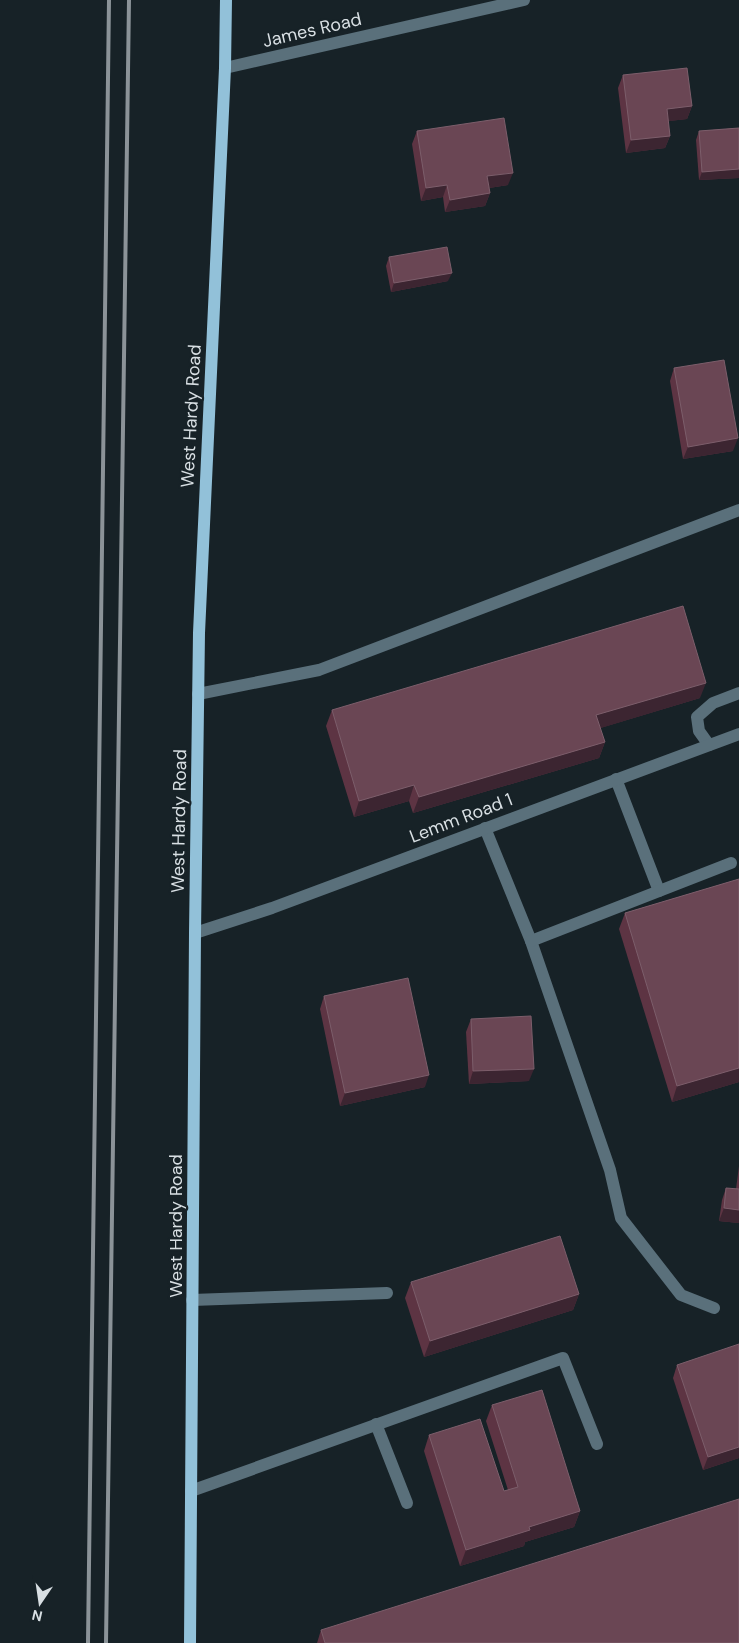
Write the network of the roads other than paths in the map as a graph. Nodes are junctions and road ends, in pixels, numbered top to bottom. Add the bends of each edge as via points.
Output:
1 (226, 0) edge
2 (524, 0) edge
3 (225, 68) junction
4 (739, 510) edge
5 (198, 694) junction
6 (739, 694) edge
7 (739, 734) edge
8 (709, 745) junction
9 (616, 779) junction
10 (485, 828) junction
11 (731, 863) dead end
12 (659, 891) junction
13 (195, 933) junction
14 (531, 941) junction
15 (387, 1293) dead end
16 (192, 1300) junction
17 (714, 1308) dead end
18 (376, 1424) junction
19 (597, 1444) dead end
20 (191, 1491) junction
21 (407, 1503) dead end
22 (190, 1643) edge

1 - 3 main road, West Hardy Road
2 - 3 street, James Road
3 - 5 main road, West Hardy Road
4 - 5 street via 319,670
5 - 13 main road, West Hardy Road
6 - 8 street via 713,703 697,717 699,731
7 - 8 street, Lemm Road 1
8 - 9 street, Lemm Road 1
9 - 10 street, Lemm Road 1
9 - 12 street
10 - 13 street, Lemm Road 1 via 272,908
10 - 14 street
11 - 12 street
12 - 14 street
13 - 16 main road, West Hardy Road
14 - 17 street via 610,1170 622,1218 681,1295
15 - 16 street
16 - 20 main road, West Hardy Road
18 - 19 street via 563,1358
18 - 20 street
18 - 21 street
20 - 22 main road, West Hardy Road

